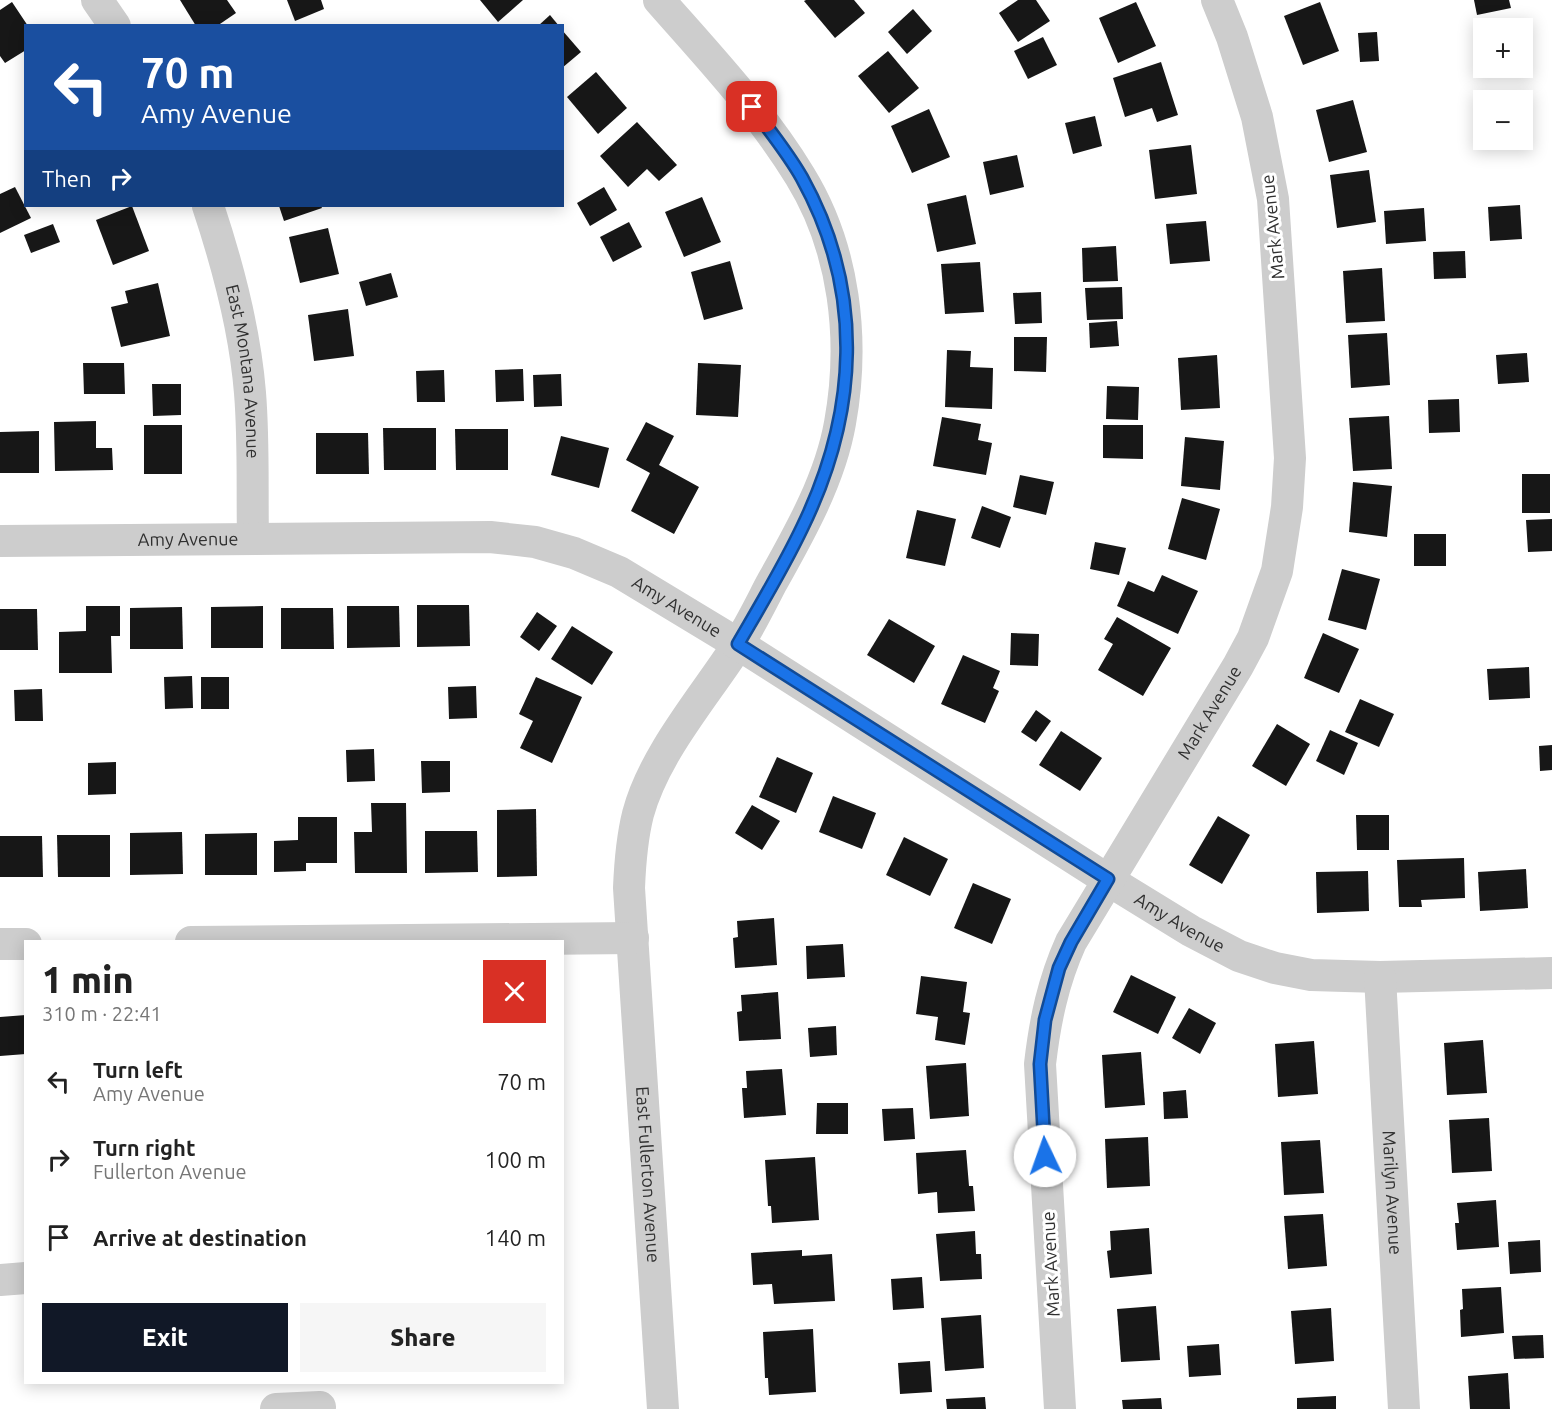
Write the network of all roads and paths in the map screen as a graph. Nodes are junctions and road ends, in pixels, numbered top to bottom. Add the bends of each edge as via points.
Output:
1 (97, 0) edge
2 (659, 0) edge
3 (1217, 0) edge
4 (114, 24) edge
5 (208, 207) edge
6 (253, 539) junction
7 (0, 541) edge
8 (738, 644) junction
9 (1108, 879) junction
10 (633, 938) junction
11 (412, 940) edge
12 (0, 944) edge
13 (24, 944) edge
14 (1552, 973) edge
15 (1380, 977) junction
16 (24, 1278) edge
17 (0, 1280) edge
18 (319, 1400) edge
19 (276, 1409) edge
20 (663, 1409) edge
21 (1059, 1409) edge
22 (1404, 1409) edge

1 - 4 street
2 - 8 street, East Fullerton Avenue via 741,94 802,178 838,268 845,315 845,384 840,425 828,466 802,528
3 - 9 street, Mark Avenue via 1257,117 1273,199 1290,458 1287,507 1276,571 1252,638
5 - 6 street, East Montana Avenue via 243,338 253,450
6 - 7 street, Amy Avenue
6 - 8 street, Amy Avenue via 490,537 535,542 619,572
8 - 9 street, Amy Avenue
8 - 10 street, East Fullerton Avenue via 668,746 639,812 630,860
9 - 15 street, Amy Avenue via 1239,956 1311,975
9 - 21 street, Mark Avenue via 1059,968 1045,1020 1040,1064
10 - 11 street
10 - 20 street, East Fullerton Avenue
12 - 13 street
14 - 15 street, Amy Avenue
15 - 22 street, Marilyn Avenue
16 - 17 street
18 - 19 street

